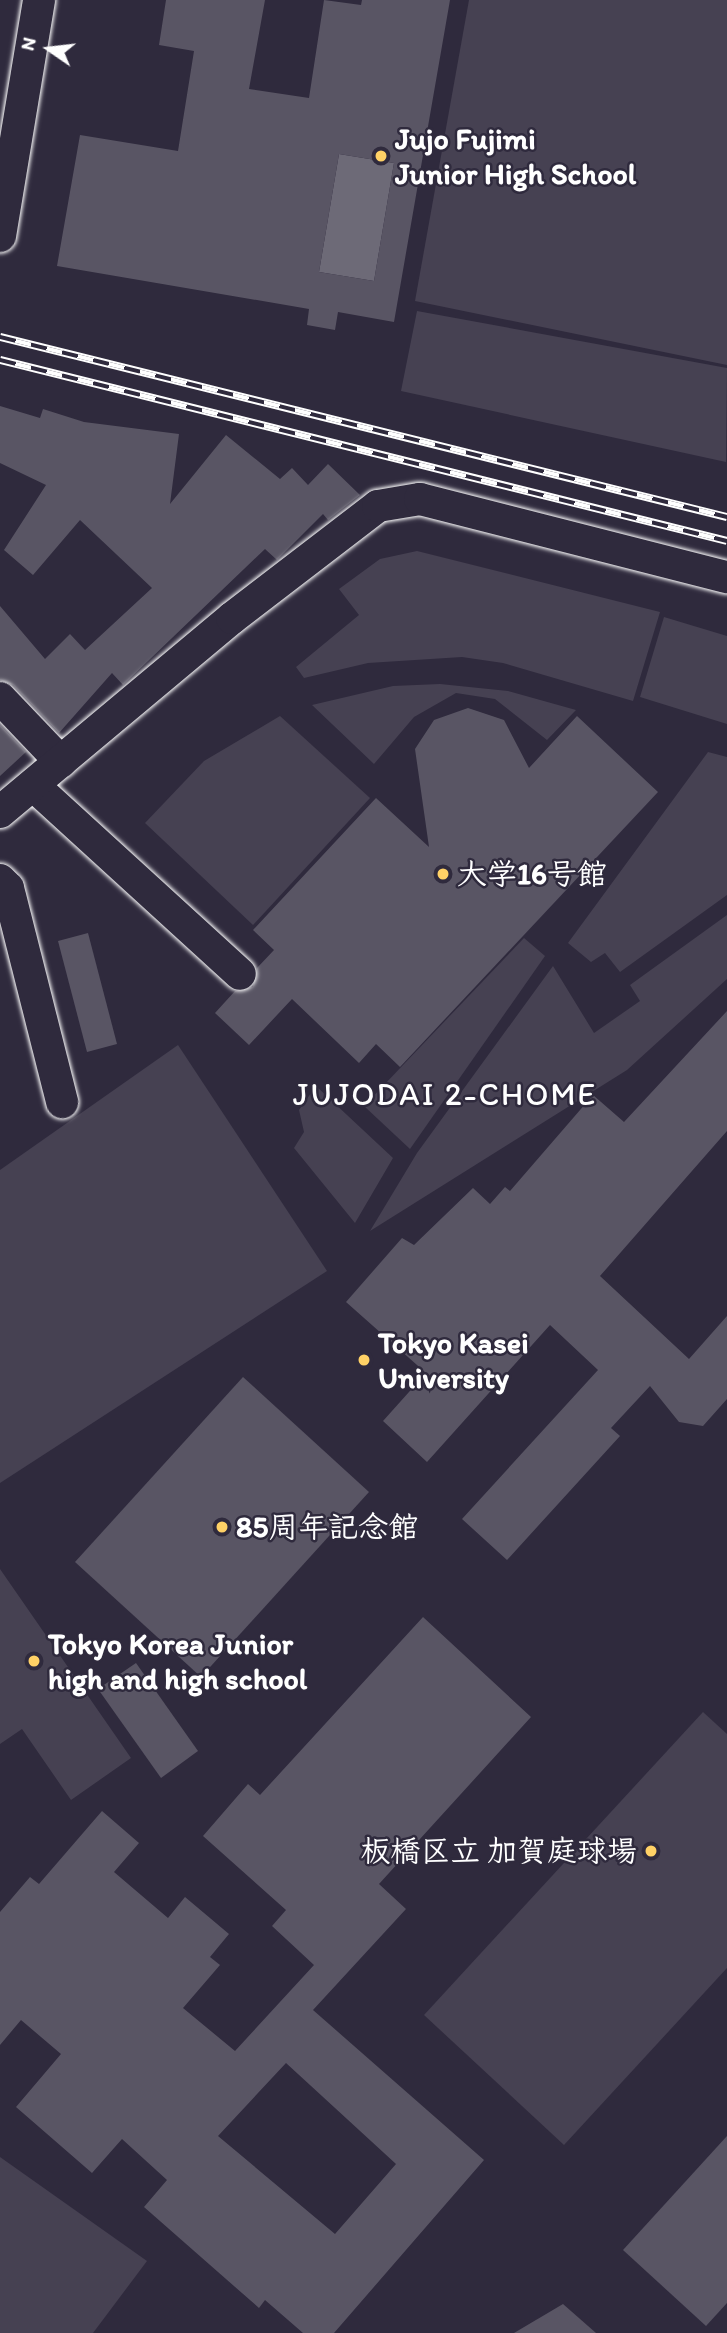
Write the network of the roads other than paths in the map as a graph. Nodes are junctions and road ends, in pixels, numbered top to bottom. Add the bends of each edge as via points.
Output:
1 (39, 0) edge
2 (0, 236) edge
3 (727, 578) edge
4 (0, 698) edge
5 (61, 762) junction
6 (33, 785) junction
7 (0, 812) edge
8 (0, 880) edge
9 (240, 974) dead end
10 (62, 1102) dead end

1 - 2 street
3 - 5 street via 420,499 378,506
4 - 5 street
5 - 6 street
6 - 7 street
6 - 9 street
8 - 10 street via 8,888

